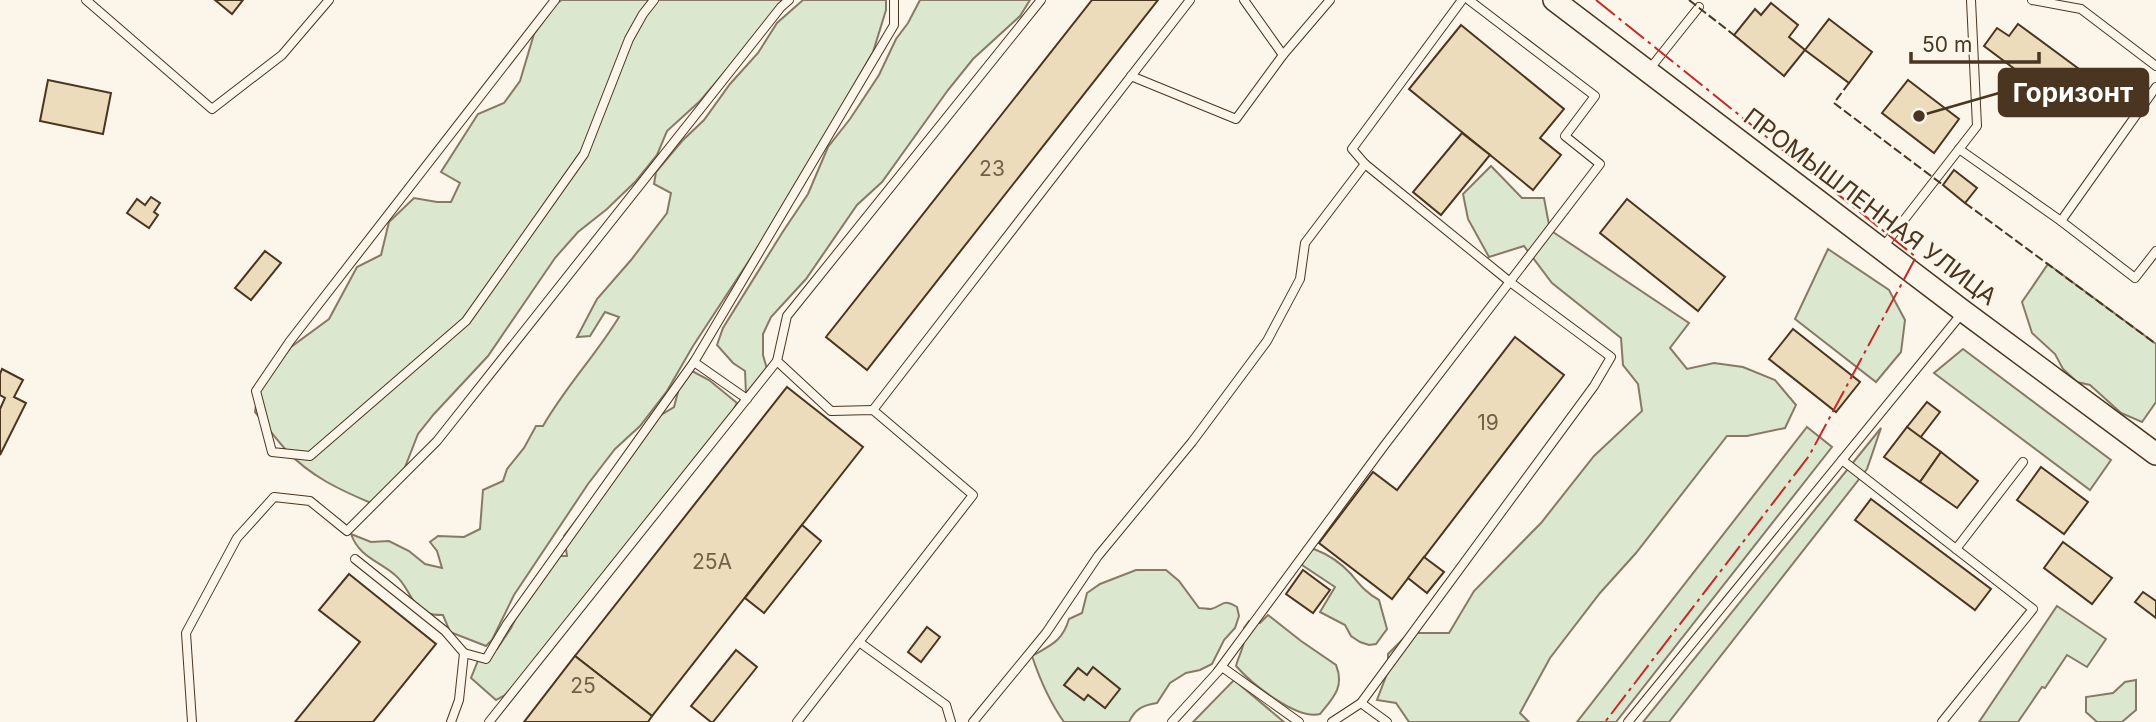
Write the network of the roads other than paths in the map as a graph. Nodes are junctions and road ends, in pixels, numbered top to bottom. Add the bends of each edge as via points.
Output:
1 (86, 0) edge
2 (329, 0) edge
3 (555, 0) edge
4 (654, 0) edge
5 (789, 0) edge
6 (894, 0) edge
7 (1041, 0) edge
8 (1190, 0) edge
9 (1244, 0) edge
10 (1330, 0) edge
11 (1462, 0) edge
12 (1469, 0) edge
13 (1554, 0) edge
14 (1971, 0) edge
15 (2032, 0) edge
16 (1699, 7) dead end
17 (1283, 55) junction
18 (2156, 66) edge
19 (1648, 71) junction
20 (1131, 76) junction
21 (2156, 87) edge
22 (1959, 149) junction
23 (1365, 164) junction
24 (2061, 221) junction
25 (1882, 249) junction
26 (2156, 251) edge
27 (1510, 282) junction
28 (1963, 311) junction
29 (694, 362) junction
30 (777, 362) junction
31 (747, 399) junction
32 (873, 410) junction
33 (2156, 454) edge
34 (1842, 460) junction
35 (2023, 462) dead end
36 (1956, 549) junction
37 (355, 559) dead end
38 (859, 642) junction
39 (464, 653) junction
40 (1218, 671) junction
41 (1361, 703) junction
42 (192, 722) edge
43 (452, 722) edge
44 (489, 722) edge
45 (797, 722) edge
46 (951, 722) edge
47 (973, 722) edge
48 (1172, 722) edge
49 (1299, 722) edge
50 (1332, 722) edge
51 (1387, 722) edge
52 (1628, 722) edge
53 (1942, 722) edge

1 - 2 lane via 212,109 282,55
3 - 4 lane via 298,330 256,391 272,452 310,456 466,321 584,154 629,39
5 - 42 lane via 437,441 346,531 310,501 274,497 237,538 186,633
6 - 29 lane via 894,25
7 - 30 lane via 787,316
8 - 20 lane
9 - 17 lane
10 - 17 lane
11 - 23 lane via 1352,149
12 - 27 lane via 1595,96 1565,136 1600,164
13 - 19 street, ПРОМЫШЛЕННАЯ УЛИЦА
14 - 22 lane via 1977,126
15 - 18 lane via 2081,9
16 - 19 lane
17 - 20 lane via 1236,119
19 - 25 street, ПРОМЫШЛЕННАЯ УЛИЦА
20 - 32 lane
21 - 24 lane
22 - 24 lane
22 - 25 lane
23 - 27 lane
23 - 47 lane via 1305,243 1300,279 1267,341
24 - 26 lane via 2135,278
25 - 28 street, ПРОМЫШЛЕННАЯ УЛИЦА
27 - 40 lane
27 - 41 lane via 1611,357
28 - 33 street, ПРОМЫШЛЕННАЯ УЛИЦА
28 - 34 lane
29 - 31 lane
29 - 39 lane via 486,659
30 - 31 lane
30 - 32 lane via 831,411
31 - 44 lane
32 - 38 lane via 973,495
34 - 36 lane
34 - 52 lane
35 - 36 lane
36 - 53 lane via 2034,609
37 - 39 lane via 445,631
38 - 45 lane
38 - 46 lane via 946,705
39 - 43 lane
40 - 48 lane
40 - 49 lane via 1222,667
41 - 50 lane
41 - 51 lane

